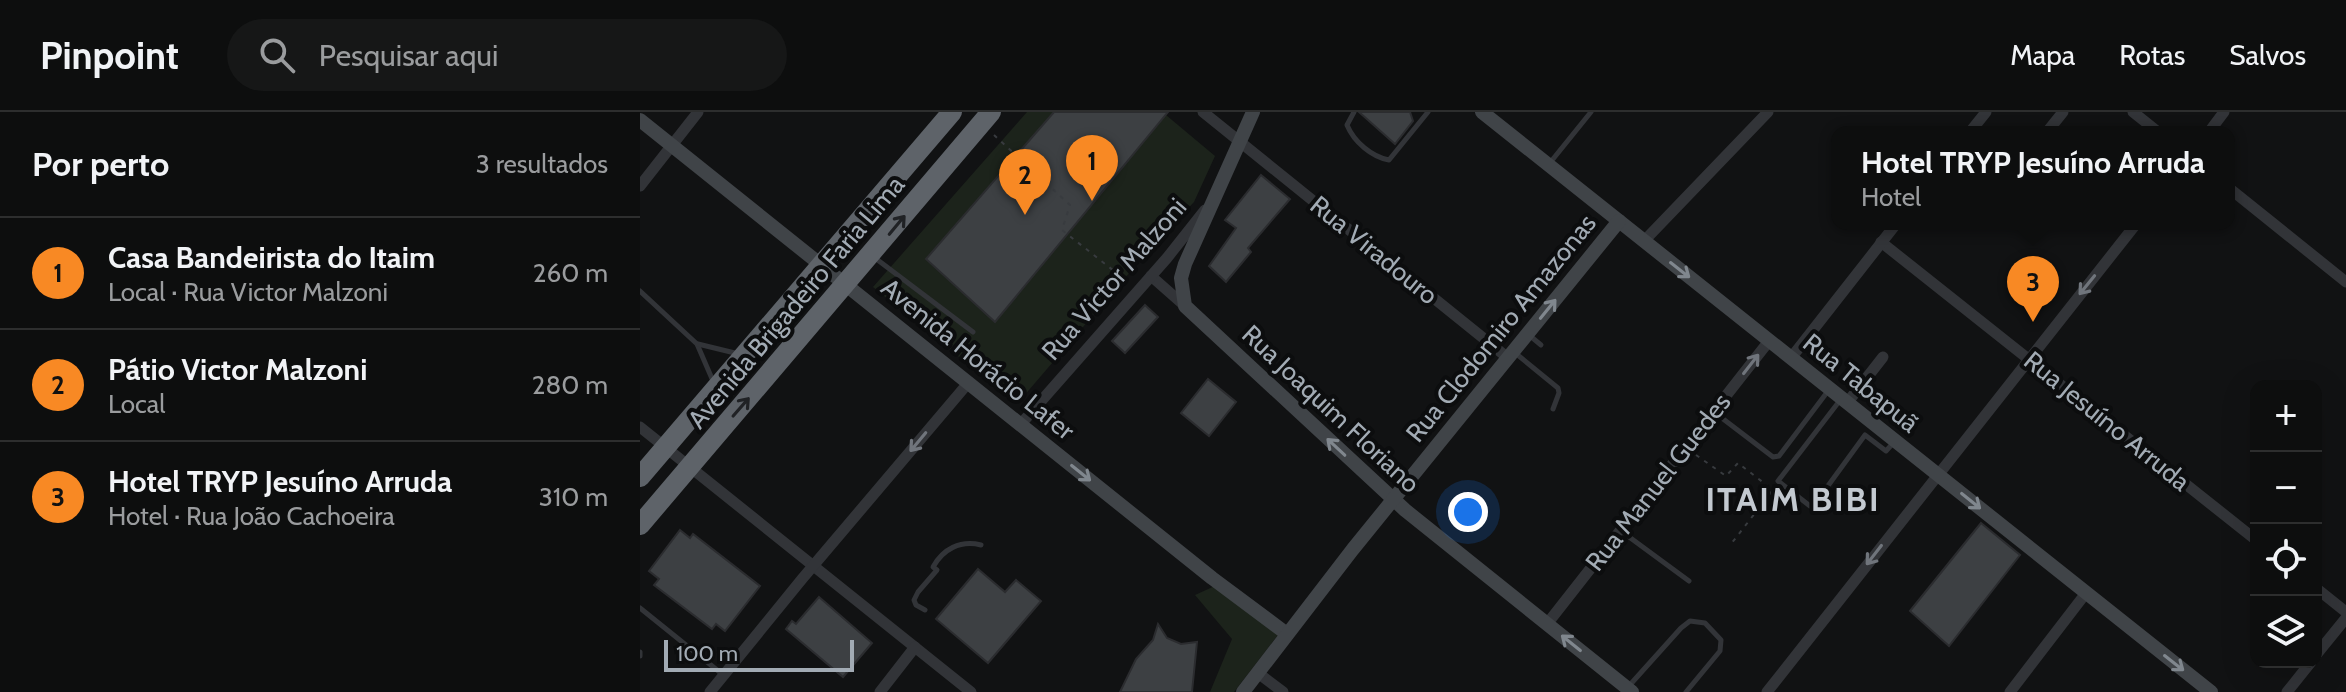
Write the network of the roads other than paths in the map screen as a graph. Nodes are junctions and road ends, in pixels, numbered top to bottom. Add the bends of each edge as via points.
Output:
1 (698, 112) edge
2 (952, 112) edge
3 (1203, 112) edge
4 (1253, 112) edge
5 (1354, 112) edge
6 (1428, 112) edge
7 (1591, 112) edge
8 (1768, 112) edge
9 (2133, 112) edge
10 (1484, 113) edge
11 (986, 118) edge
12 (640, 120) edge
13 (2150, 126) edge
14 (1240, 143) junction
15 (672, 145) junction
16 (1549, 165) junction
17 (640, 186) edge
18 (2235, 193) edge
19 (1213, 200) junction
20 (1619, 221) junction
21 (1891, 230) edge
22 (2131, 230) edge
23 (1644, 241) junction
24 (1881, 242) junction
25 (871, 255) junction
26 (822, 265) junction
27 (1151, 276) junction
28 (2344, 277) edge
29 (846, 285) junction
30 (640, 291) edge
31 (1185, 306) junction
32 (973, 332) dead end
33 (1528, 335) junction
34 (1769, 341) junction
35 (697, 344) junction
36 (1541, 345) dead end
37 (1511, 355) junction
38 (745, 356) junction
39 (1883, 357) dead end
40 (1791, 358) junction
41 (2029, 358) junction
42 (969, 382) junction
43 (717, 389) junction
44 (1839, 396) junction
45 (1553, 409) dead end
46 (1713, 412) junction
47 (1020, 425) junction
48 (640, 427) edge
49 (1895, 441) junction
50 (666, 447) junction
51 (690, 466) junction
52 (1938, 475) junction
53 (640, 477) edge
54 (1393, 500) junction
55 (640, 525) edge
56 (1621, 530) junction
57 (2250, 535) edge
58 (981, 545) dead end
59 (813, 566) junction
60 (1689, 581) dead end
61 (2086, 593) junction
62 (2322, 594) edge
63 (640, 608) edge
64 (925, 610) dead end
65 (2346, 612) edge
66 (2346, 618) edge
67 (1547, 624) junction
68 (1287, 634) junction
69 (915, 647) junction
70 (2322, 648) edge
71 (2304, 668) edge
72 (1258, 673) junction
73 (723, 675) junction
74 (1630, 690) edge
75 (710, 692) edge
76 (880, 692) edge
77 (971, 692) edge
78 (1243, 692) edge
79 (1283, 692) edge
80 (1686, 692) edge
81 (1767, 692) edge
82 (2010, 692) edge
83 (2211, 692) edge
84 (2287, 692) edge

1 - 15 street
2 - 26 highway, Avenida Brigadeiro Faria Lima
3 - 14 street, Rua Viradouro
4 - 14 street, Rua Victor Malzoni
5 - 6 lane via 1347,125 1351,134 1389,160
7 - 16 lane
8 - 23 street
9 - 13 street
10 - 16 street, Rua Tabapuã
25 -> 11 highway, Avenida Brigadeiro Faria Lima
12 - 15 street, Avenida Horácio Lafer
14 - 19 street, Rua Victor Malzoni
14 - 37 street, Rua Viradouro
15 - 17 street
15 - 26 street, Avenida Horácio Lafer
16 - 20 street, Rua Tabapuã
18 - 28 street
19 - 27 street, Rua Victor Malzoni
19 - 31 street, Rua Victor Malzoni via 1181,278
20 - 23 street, Rua Tabapuã
33 -> 20 street, Rua Clodomiro Amazonas
21 - 24 street
22 -> 41 street
23 -> 34 street, Rua Tabapuã
24 - 40 street
24 - 41 street, Rua Jesuíno Arruda
25 - 29 highway, Avenida Brigadeiro Faria Lima
25 - 32 lane
26 - 29 street, Avenida Horácio Lafer
26 - 38 highway, Avenida Brigadeiro Faria Lima
27 - 31 street, Rua Joaquim Floriano
27 - 47 street, Rua Victor Malzoni
29 - 42 street, Avenida Horácio Lafer
51 -> 29 highway, Avenida Brigadeiro Faria Lima
30 - 35 lane
54 -> 31 street, Rua Joaquim Floriano
33 - 36 lane
33 - 37 street, Rua Clodomiro Amazonas
34 - 40 street, Rua Tabapuã
46 -> 34 street, Rua Manuel Guedes
35 - 38 lane
35 - 43 lane
37 - 45 lane via 1558,388
37 - 54 street, Rua Clodomiro Amazonas
38 - 43 highway, Avenida Brigadeiro Faria Lima
39 - 44 street
40 - 44 street, Rua Tabapuã
41 - 52 street
41 - 57 street, Rua Jesuíno Arruda
42 - 47 street, Avenida Horácio Lafer
42 -> 59 street
43 - 50 highway, Avenida Brigadeiro Faria Lima
44 - 46 lane via 1773,457
44 - 49 street, Rua Tabapuã
44 - 49 lane via 1778,481 1782,485 1814,505 1865,435 1886,451
46 - 56 street, Rua Manuel Guedes
47 -> 68 street, Avenida Horácio Lafer
48 - 50 street
49 - 52 street, Rua Tabapuã
50 - 51 street
50 - 53 highway, Avenida Brigadeiro Faria Lima
51 - 55 highway, Avenida Brigadeiro Faria Lima
51 - 59 street
52 -> 61 street, Rua Tabapuã
52 -> 81 street
54 - 67 street, Rua Joaquim Floriano
54 - 68 street, Rua Clodomiro Amazonas
56 - 60 lane
56 - 67 street, Rua Manuel Guedes
58 - 64 lane via 959,544 937,559 937,570 914,600
59 - 69 street
59 - 73 street
61 - 82 street
61 -> 83 street, Rua Tabapuã
62 - 65 street
63 - 73 lane
66 - 70 street
74 -> 67 street, Rua Joaquim Floriano
68 - 72 street, Rua Clodomiro Amazonas
69 - 76 street
69 - 77 street
71 - 84 street
72 - 78 street, Rua Clodomiro Amazonas
72 - 79 street
73 - 75 street
74 - 80 lane via 1681,628 1690,621 1705,623 1721,640 1720,651

